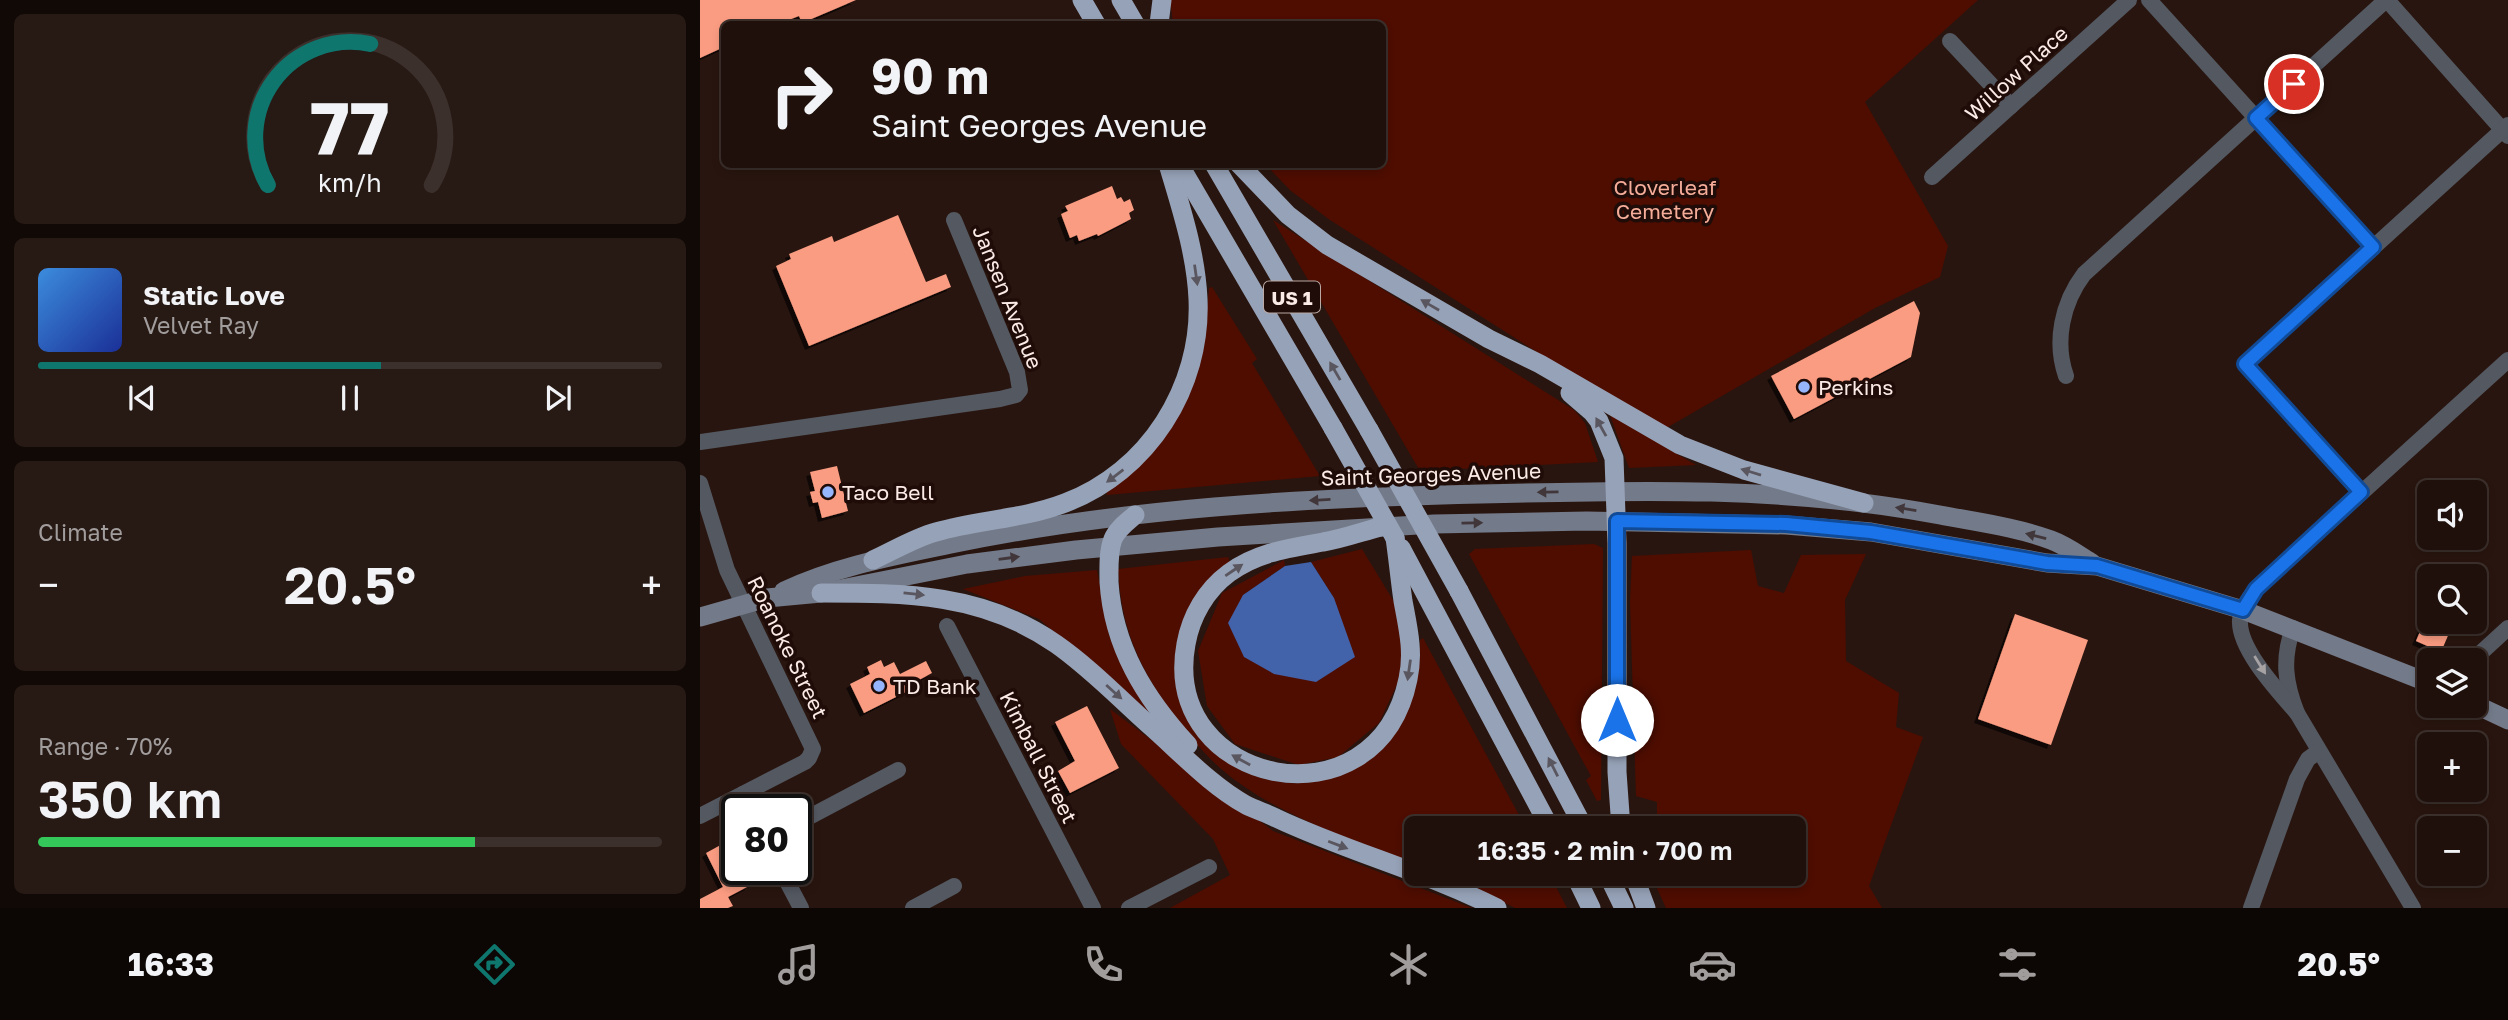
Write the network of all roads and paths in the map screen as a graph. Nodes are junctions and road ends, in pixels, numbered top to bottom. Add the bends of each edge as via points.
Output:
1 (1082, 0) edge
2 (1121, 0) edge
3 (1162, 0) edge
4 (2129, 0) edge
5 (2149, 0) edge
6 (2386, 0) edge
7 (1094, 21) edge
8 (1133, 21) edge
9 (1159, 21) edge
10 (1950, 41) dead end
11 (2011, 106) junction
12 (2256, 118) junction
13 (2506, 130) edge
14 (1169, 168) edge
15 (1181, 168) edge
16 (1216, 168) edge
17 (1243, 168) edge
18 (1932, 177) dead end
19 (954, 220) dead end
20 (2373, 247) junction
21 (1489, 339) junction
22 (2508, 360) edge
23 (2067, 376) dead end
24 (700, 442) edge
25 (700, 483) edge
26 (1691, 491) junction
27 (1616, 492) junction
28 (2361, 492) junction
29 (1864, 503) junction
30 (1135, 514) junction
31 (1617, 521) junction
32 (1657, 522) junction
33 (1387, 533) junction
34 (1111, 547) junction
35 (873, 560) junction
36 (2097, 566) junction
37 (821, 593) junction
38 (767, 598) junction
39 (744, 605) junction
40 (2243, 610) junction
41 (700, 617) edge
42 (947, 626) dead end
43 (2293, 628) junction
44 (2508, 628) edge
45 (2486, 648) edge
46 (2417, 678) edge
47 (2487, 710) edge
48 (2297, 713) junction
49 (2508, 720) edge
50 (2319, 751) junction
51 (898, 770) dead end
52 (743, 794) edge
53 (721, 805) edge
54 (700, 816) edge
55 (812, 816) edge
56 (1544, 816) edge
57 (1578, 816) edge
58 (1620, 816) edge
59 (1276, 818) junction
60 (1209, 867) dead end
61 (789, 885) edge
62 (954, 886) dead end
63 (1580, 886) edge
64 (1613, 886) edge
65 (1638, 886) edge
66 (801, 908) edge
67 (913, 908) edge
68 (1093, 908) edge
69 (1129, 908) edge
70 (1497, 908) edge
71 (1591, 908) edge
72 (1624, 908) edge
73 (1646, 908) edge
74 (2251, 908) edge
75 (2413, 908) edge

1 - 7 highway
2 - 8 highway
3 - 9 highway
4 - 11 street, Willow Place
5 - 12 street
6 - 12 street
6 - 13 street
10 - 11 street
11 - 18 street, Willow Place
12 - 20 street
12 - 23 street via 2077,283 2059,344
13 - 20 street
14 -> 35 highway via 1194,261 1198,321 1184,384 1151,441 1113,478 1076,498 1033,513 934,532
15 - 33 highway, US 1, bridge via 1333,428
57 -> 16 highway, US 1, bridge via 1459,591
21 -> 17 highway via 1313,235 1274,203
19 - 24 street, Jansen Avenue via 1017,372 1020,390 1016,395
20 - 28 street via 2245,364
27 -> 21 highway via 1611,449 1592,412
29 -> 21 highway via 1710,458
22 - 28 street
25 - 39 street, Roanoke Street via 727,570
26 - 27 main road, Saint Georges Avenue
26 - 29 main road, Saint Georges Avenue
26 - 32 main road via 1666,504
27 -> 30 main road, Saint Georges Avenue via 1374,497
27 - 31 highway
28 - 40 street via 2256,589
36 -> 29 main road, Saint Georges Avenue via 2052,540
30 - 34 highway via 1116,534
30 - 35 main road, Saint Georges Avenue via 1016,530
31 - 32 main road, Saint Georges Avenue
33 -> 31 main road, Saint Georges Avenue via 1434,524
31 - 58 highway
32 - 36 main road, Saint Georges Avenue via 1847,529 2047,563
33 -> 33 highway via 1411,643 1405,692 1382,734 1347,763 1307,775 1261,769 1224,749 1198,717 1186,684 1185,648 1196,613 1218,582 1262,555
33 - 34 main road, Saint Georges Avenue via 1241,535
33 - 56 highway, US 1 via 1425,593
37 -> 34 main road, Saint Georges Avenue via 967,564
34 - 59 highway via 1112,607 1123,647 1141,685 1197,753
35 - 38 main road, Saint Georges Avenue via 816,576
36 - 40 main road, Saint Georges Avenue
37 - 38 main road, Saint Georges Avenue
37 -> 59 highway via 945,598 1018,622 1068,652 1219,786
38 - 39 main road, Saint Georges Avenue
39 - 41 main road, Saint Georges Avenue
39 - 52 street, Roanoke Street via 813,749 804,762
40 - 43 main road, Saint Georges Avenue
40 -> 48 street via 2244,638 2264,673
42 - 68 street, Kimball Street
43 - 46 main road, Saint Georges Avenue
43 - 48 street via 2284,665
44 - 45 street
47 - 49 main road
48 - 50 street
50 - 74 street via 2308,759 2297,779
50 - 75 street
51 - 55 street
53 - 54 street, Roanoke Street
59 -> 70 highway
60 - 69 street
61 - 66 street
62 - 67 street
63 - 71 highway
64 - 72 highway
65 - 73 highway

